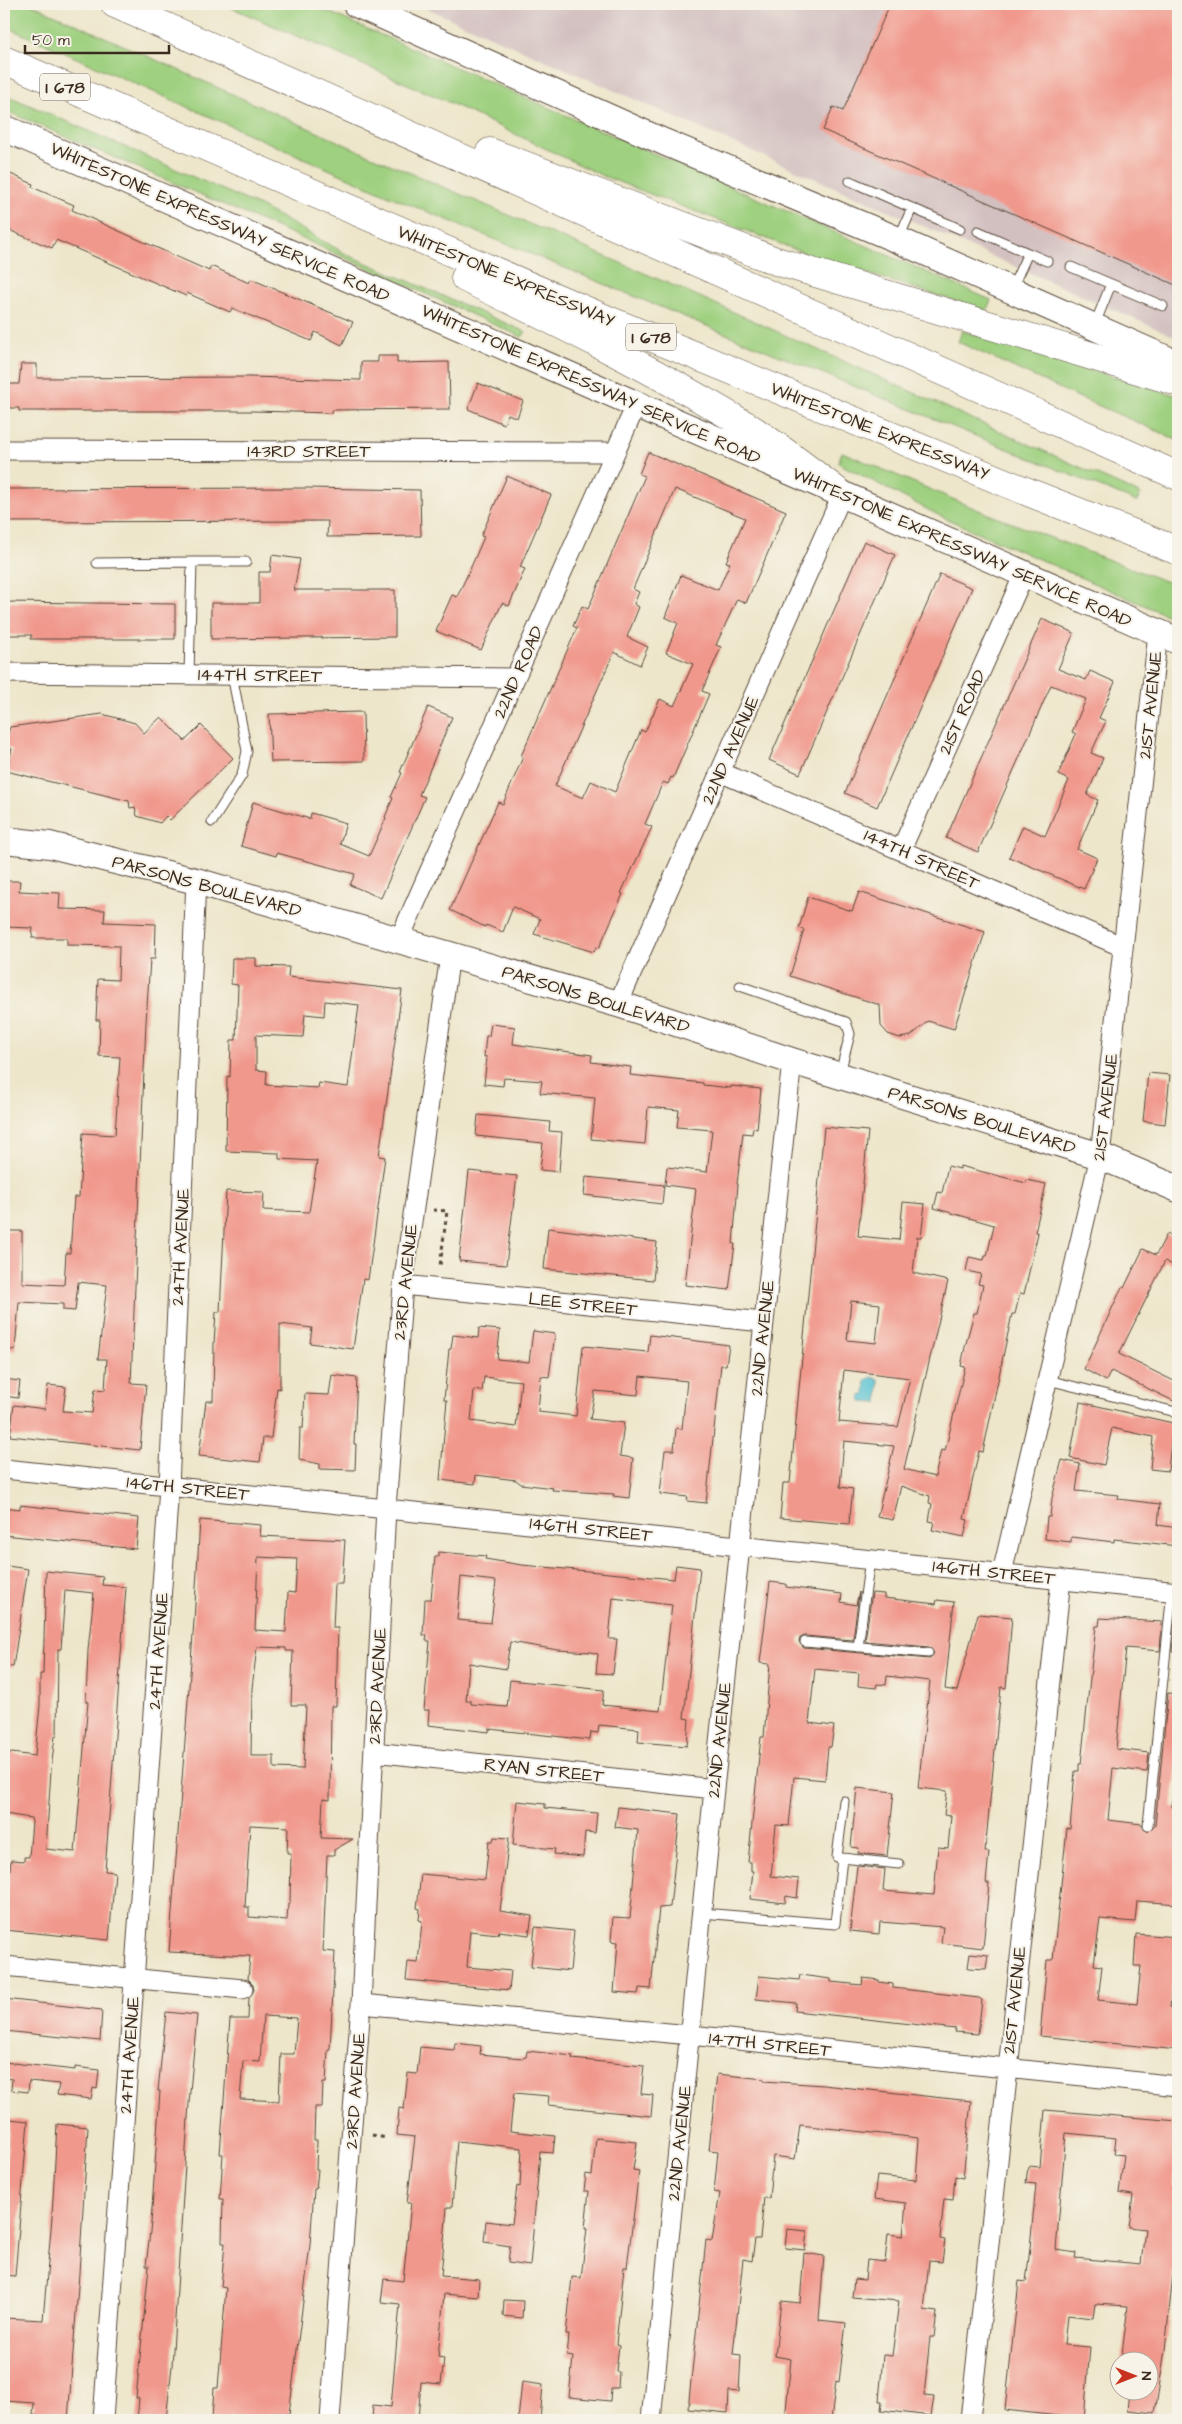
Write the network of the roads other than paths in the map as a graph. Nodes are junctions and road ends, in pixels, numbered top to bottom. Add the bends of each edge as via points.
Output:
1 (115, 4) edge
2 (356, 4) edge
3 (162, 25) junction
4 (4, 60) edge
5 (126, 114) junction
6 (4, 128) edge
7 (850, 181) dead end
8 (912, 208) junction
9 (960, 228) dead end
10 (978, 231) dead end
11 (898, 240) junction
12 (1028, 253) junction
13 (1047, 261) dead end
14 (1071, 268) dead end
15 (1111, 284) junction
16 (1011, 290) junction
17 (1163, 306) dead end
18 (1094, 327) junction
19 (1178, 364) edge
20 (1178, 382) edge
21 (637, 404) junction
22 (4, 450) edge
23 (615, 452) junction
24 (1178, 476) edge
25 (842, 495) junction
26 (1178, 551) edge
27 (192, 562) junction
28 (246, 562) dead end
29 (97, 563) dead end
30 (1024, 574) junction
31 (1168, 637) edge
32 (4, 673) edge
33 (189, 674) junction
34 (232, 675) junction
35 (515, 678) junction
36 (720, 772) junction
37 (212, 822) dead end
38 (4, 840) edge
39 (901, 850) junction
40 (196, 881) junction
41 (399, 940) junction
42 (1123, 947) junction
43 (450, 955) junction
44 (740, 986) dead end
45 (618, 1004) junction
46 (792, 1061) junction
47 (840, 1076) junction
48 (1100, 1156) junction
49 (1178, 1190) edge
50 (403, 1285) junction
51 (763, 1322) junction
52 (1048, 1380) junction
53 (1178, 1415) edge
54 (4, 1470) edge
55 (169, 1487) junction
56 (386, 1508) junction
57 (740, 1545) junction
58 (870, 1559) junction
59 (1002, 1573) junction
60 (1061, 1579) junction
61 (1175, 1591) edge
62 (805, 1642) dead end
63 (858, 1647) junction
64 (928, 1653) dead end
65 (374, 1752) junction
66 (714, 1789) junction
67 (844, 1800) dead end
68 (1148, 1825) dead end
69 (842, 1858) junction
70 (899, 1864) dead end
71 (702, 1913) junction
72 (4, 1966) edge
73 (135, 1978) junction
74 (243, 1989) dead end
75 (361, 2004) junction
76 (690, 2035) junction
77 (1007, 2068) junction
78 (1178, 2086) edge
79 (103, 2420) edge
80 (330, 2420) edge
81 (651, 2420) edge
82 (970, 2420) edge

1 - 3 highway
2 - 11 main road via 664,142
3 - 20 highway via 750,252
3 - 24 highway
4 - 5 highway, WHITESTONE EXPRESSWAY / I 678
5 - 25 highway via 609,348 747,426
5 - 26 highway, WHITESTONE EXPRESSWAY / I 678 via 611,321
6 - 21 main road, WHITESTONE EXPRESSWAY SERVICE ROAD
7 - 8 lane
8 - 9 lane
8 - 11 lane
10 - 12 lane
11 - 16 main road
12 - 13 lane
12 - 16 lane
14 - 15 lane
15 - 17 lane
15 - 18 lane
16 - 18 main road
18 - 19 main road
21 - 23 street, 22ND ROAD
21 - 25 main road, WHITESTONE EXPRESSWAY SERVICE ROAD
22 - 23 street, 143RD STREET
23 - 35 street, 22ND ROAD
25 - 30 main road, WHITESTONE EXPRESSWAY SERVICE ROAD
25 - 36 street, 22ND AVENUE
27 - 28 lane
27 - 29 lane
27 - 33 lane
30 - 31 main road, WHITESTONE EXPRESSWAY SERVICE ROAD
30 - 39 street, 21ST ROAD
31 - 42 street, 21ST AVENUE
32 - 33 street, 144TH STREET
33 - 34 street, 144TH STREET
34 - 35 street, 144TH STREET
34 - 37 lane via 247,751 242,775
35 - 41 street, 22ND ROAD
36 - 39 street, 144TH STREET
36 - 45 street, 22ND AVENUE
38 - 40 main road, PARSONS BOULEVARD via 50,845
39 - 42 street, 144TH STREET
40 - 41 main road, PARSONS BOULEVARD
40 - 55 street, 24TH AVENUE
41 - 43 main road, PARSONS BOULEVARD
42 - 48 street, 21ST AVENUE
43 - 45 main road, PARSONS BOULEVARD
43 - 50 street, 23RD AVENUE
44 - 47 lane via 846,1022 850,1034
45 - 46 main road, PARSONS BOULEVARD
46 - 47 main road, PARSONS BOULEVARD
46 - 51 street, 22ND AVENUE
47 - 48 main road, PARSONS BOULEVARD
48 - 49 main road, PARSONS BOULEVARD
48 - 52 street, 21ST AVENUE
50 - 51 street, LEE STREET
50 - 56 street, 23RD AVENUE
51 - 57 street, 22ND AVENUE
52 - 53 lane
52 - 59 street, 21ST AVENUE
54 - 55 street, 146TH STREET
55 - 56 street, 146TH STREET
55 - 73 street, 24TH AVENUE
56 - 57 street, 146TH STREET
56 - 65 street, 23RD AVENUE
57 - 58 street, 146TH STREET
57 - 66 street, 22ND AVENUE
58 - 59 street, 146TH STREET
58 - 63 lane
59 - 60 street, 146TH STREET
60 - 61 street, 146TH STREET
60 - 77 street, 21ST AVENUE
61 - 68 lane
62 - 63 lane
63 - 64 lane
65 - 66 street, RYAN STREET
65 - 75 street, 23RD AVENUE
66 - 71 street, 22ND AVENUE
67 - 69 lane via 837,1858
69 - 70 lane
69 - 71 lane via 835,1924
71 - 76 street, 22ND AVENUE
72 - 73 street
73 - 74 street
73 - 79 street, 24TH AVENUE
75 - 76 street, 147TH STREET
75 - 80 street, 23RD AVENUE
76 - 77 street, 147TH STREET
76 - 81 street, 22ND AVENUE
77 - 78 street, 147TH STREET
77 - 82 street, 21ST AVENUE

